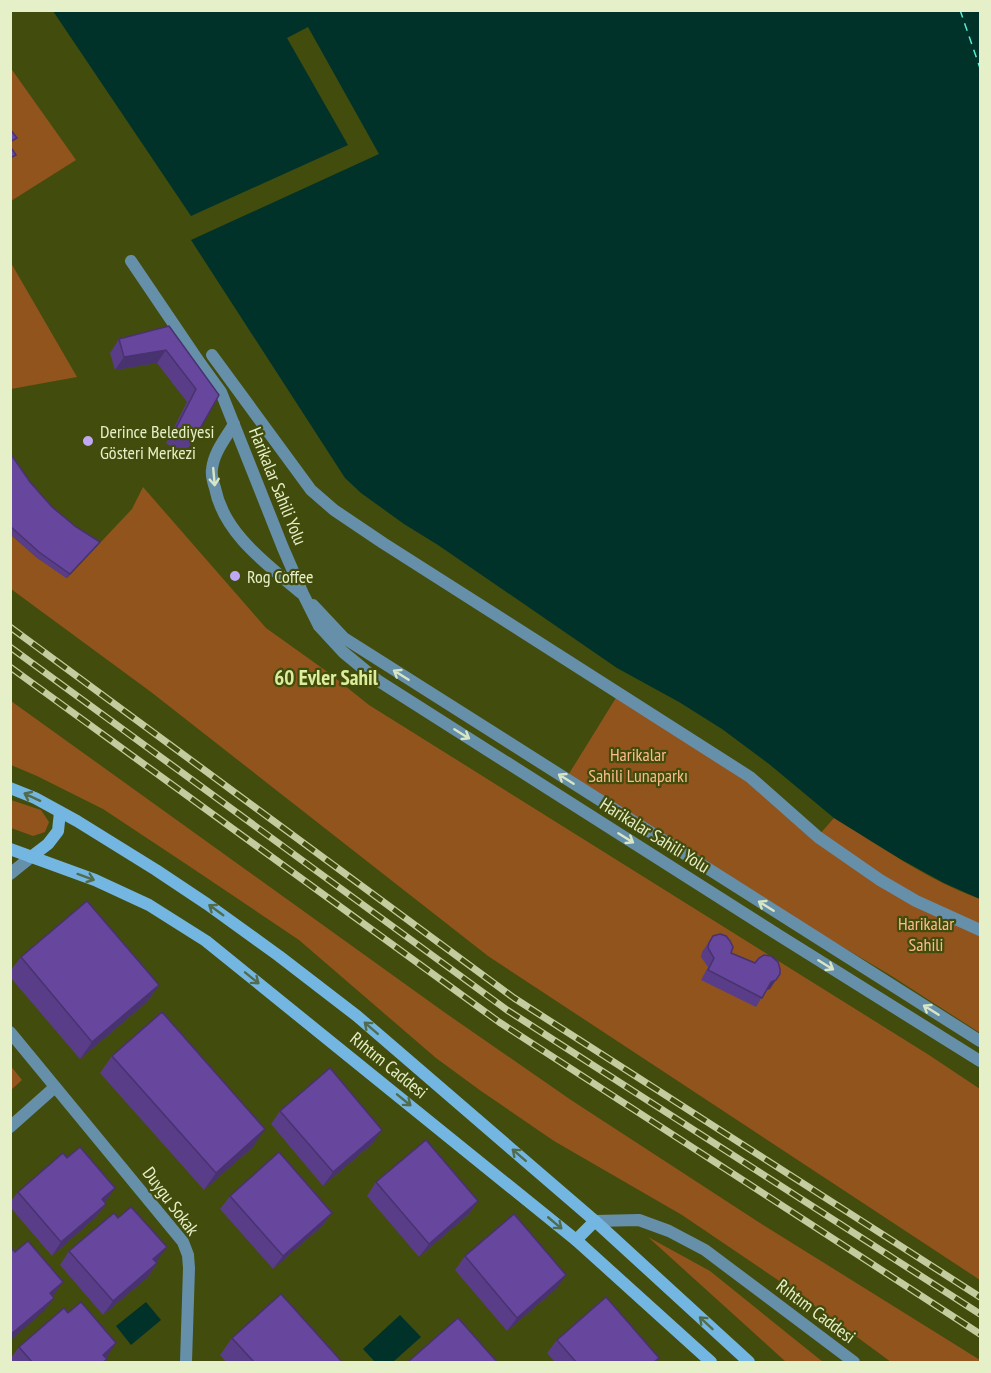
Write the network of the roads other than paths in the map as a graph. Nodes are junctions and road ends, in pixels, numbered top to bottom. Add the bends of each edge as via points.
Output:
1 (131, 261) dead end
2 (212, 355) dead end
3 (234, 424) junction
4 (303, 594) junction
5 (10, 788) edge
6 (60, 812) junction
7 (10, 849) edge
8 (31, 857) junction
9 (10, 874) edge
10 (981, 930) edge
11 (10, 1032) edge
12 (981, 1041) edge
13 (981, 1061) edge
14 (55, 1087) junction
15 (10, 1126) edge
16 (595, 1221) junction
17 (576, 1240) junction
18 (740, 1360) edge
19 (186, 1362) edge
20 (711, 1362) edge
21 (854, 1362) edge

1 - 3 street, Harikalar Sahili Yolu via 221,392
2 - 10 street via 311,490 334,510 750,777 818,837 880,880
3 - 4 street, Harikalar Sahili Yolu
3 -> 4 street, Harikalar Sahili Yolu via 216,452 212,472 217,498 232,527 251,550
12 -> 4 street, Harikalar Sahili Yolu via 344,638
4 -> 13 street, Harikalar Sahili Yolu via 319,626 377,680
6 -> 5 main road, Rıhtım Caddesi
6 - 8 main road via 58,831
16 -> 6 main road, Rıhtım Caddesi via 357,1016 279,956 156,870
7 - 8 main road, Rıhtım Caddesi
8 - 9 street
8 -> 17 main road, Rıhtım Caddesi via 149,905 206,942
11 - 14 street, Duygu Sokak
14 - 15 street
14 - 19 street, Duygu Sokak via 183,1242 189,1268
16 - 17 main road
18 -> 16 main road, Rıhtım Caddesi
16 - 21 street, Rıhtım Caddesi via 639,1220 705,1250
17 - 20 main road, Rıhtım Caddesi

